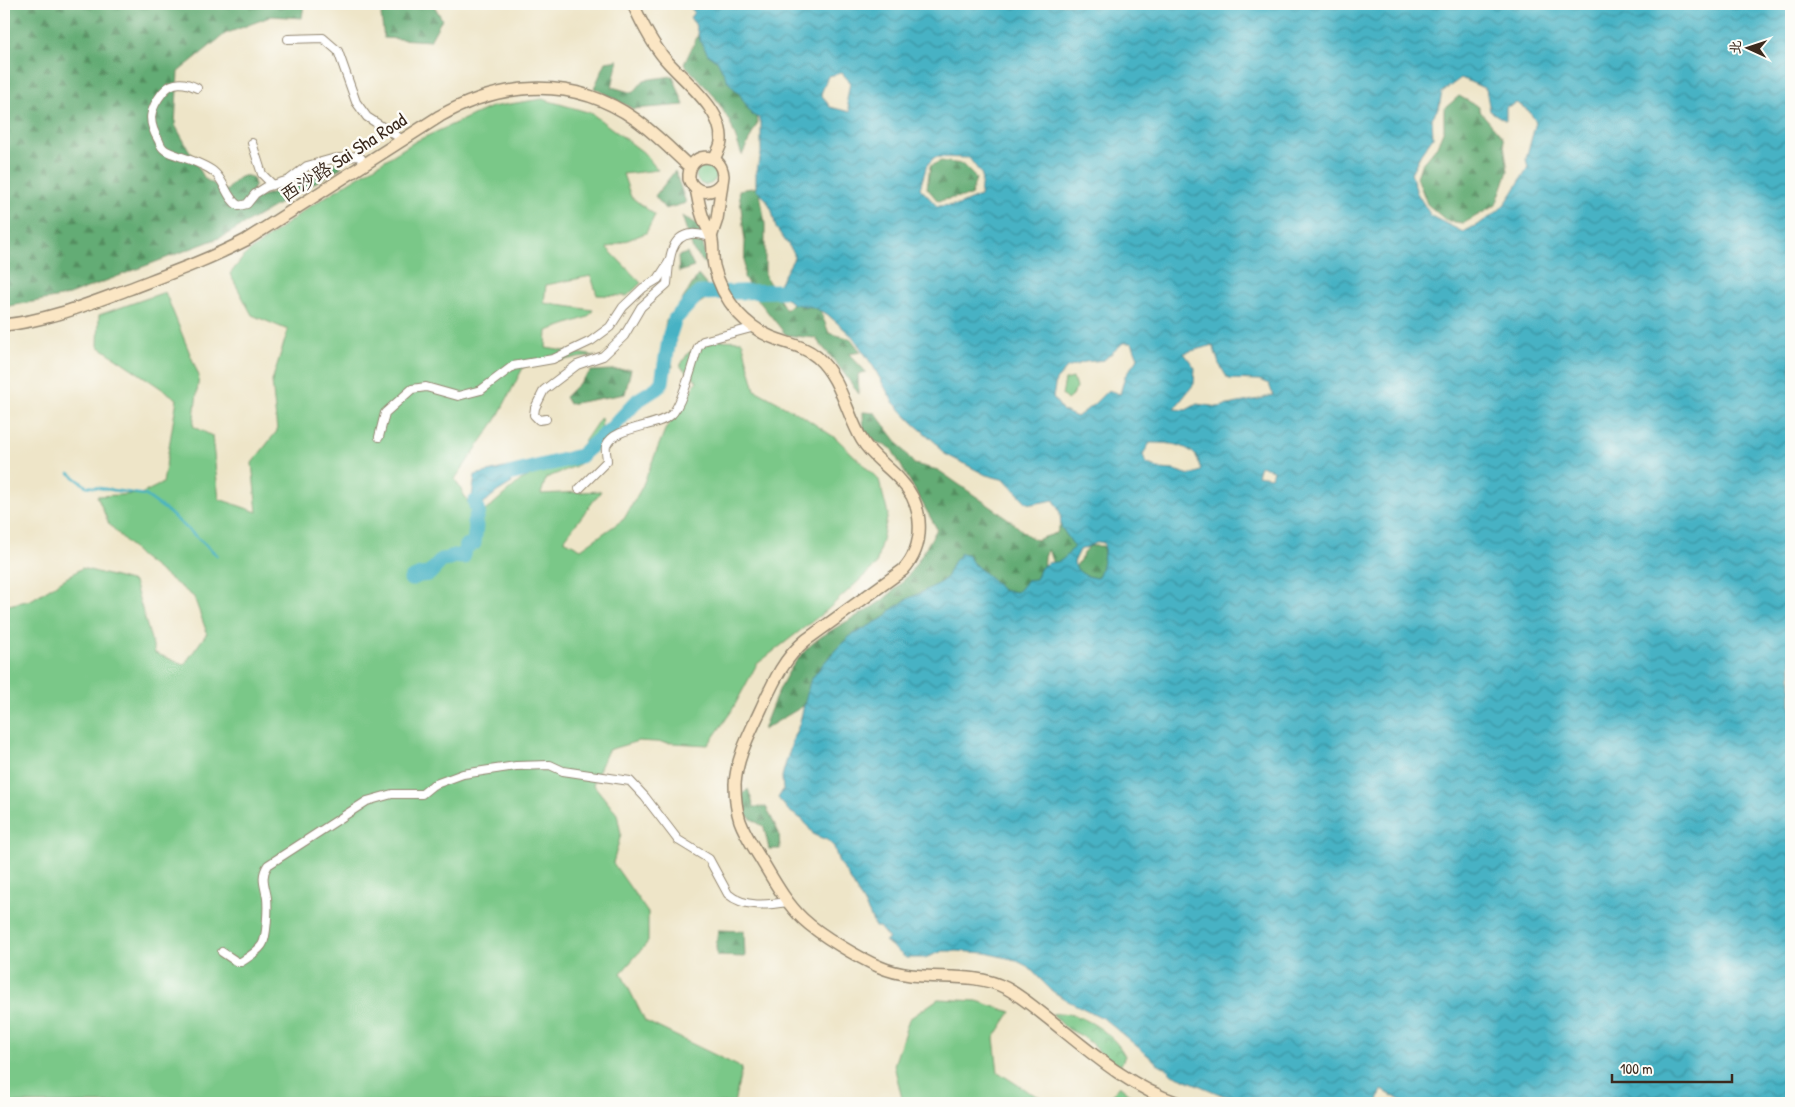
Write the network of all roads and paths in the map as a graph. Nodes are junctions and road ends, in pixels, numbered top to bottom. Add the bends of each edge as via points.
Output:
1 (633, 4) edge
2 (288, 39) dead end
3 (198, 88) dead end
4 (403, 140) junction
5 (252, 143) dead end
6 (714, 159) junction
7 (364, 164) junction
8 (690, 166) junction
9 (722, 182) junction
10 (273, 185) junction
11 (696, 189) junction
12 (711, 237) junction
13 (669, 262) junction
14 (4, 325) edge
15 (755, 327) junction
16 (546, 419) dead end
17 (379, 437) dead end
18 (579, 490) dead end
19 (788, 902) junction
20 (222, 952) dead end
21 (1178, 1103) edge

1 - 6 main road via 666,61 708,104 719,128 721,142
2 - 4 street via 323,38 338,50 356,102 366,117
3 - 10 street via 189,84 173,84 157,100 151,125 162,148 215,172 239,206 247,204 260,190
4 - 7 main road, 西沙路 Sai Sha Road
4 - 8 main road, 西沙路 Sai Sha Road via 450,110 479,98 510,90 557,89 591,97 623,111
5 - 10 street via 262,174
6 - 8 main road via 701,158
6 - 9 main road via 722,169
7 - 10 street via 359,156 332,159 307,166 289,180
7 - 14 main road, 西沙路 Sai Sha Road via 246,240 210,258 70,310
8 - 11 main road via 689,179
9 - 11 main road via 713,191
9 - 12 main road
11 - 12 main road
12 - 13 street via 690,234 678,240
12 - 15 main road via 714,266 724,292 739,313
13 - 16 street via 667,284 641,308 624,336 603,356 577,365 544,390 534,415 539,420
13 - 17 street via 658,279 643,288 623,307 610,327 591,342 553,359 514,366 481,390 458,396 426,387 412,389 385,413
15 - 18 street via 703,341 673,414 612,437 606,447 607,461
15 - 19 main road via 771,337 806,350 824,364 834,378 865,445 911,494 920,523 917,546 903,570 806,640 785,662 740,757 736,808 750,840
19 - 20 street via 752,904 733,898 709,859 678,840 630,781 563,771 550,766 516,766 463,774 433,785 422,794 392,794 367,801 268,864 263,879 267,899 264,942 242,962
19 - 21 main road via 813,927 886,970 916,977 981,979 1007,989 1122,1075 1154,1094

